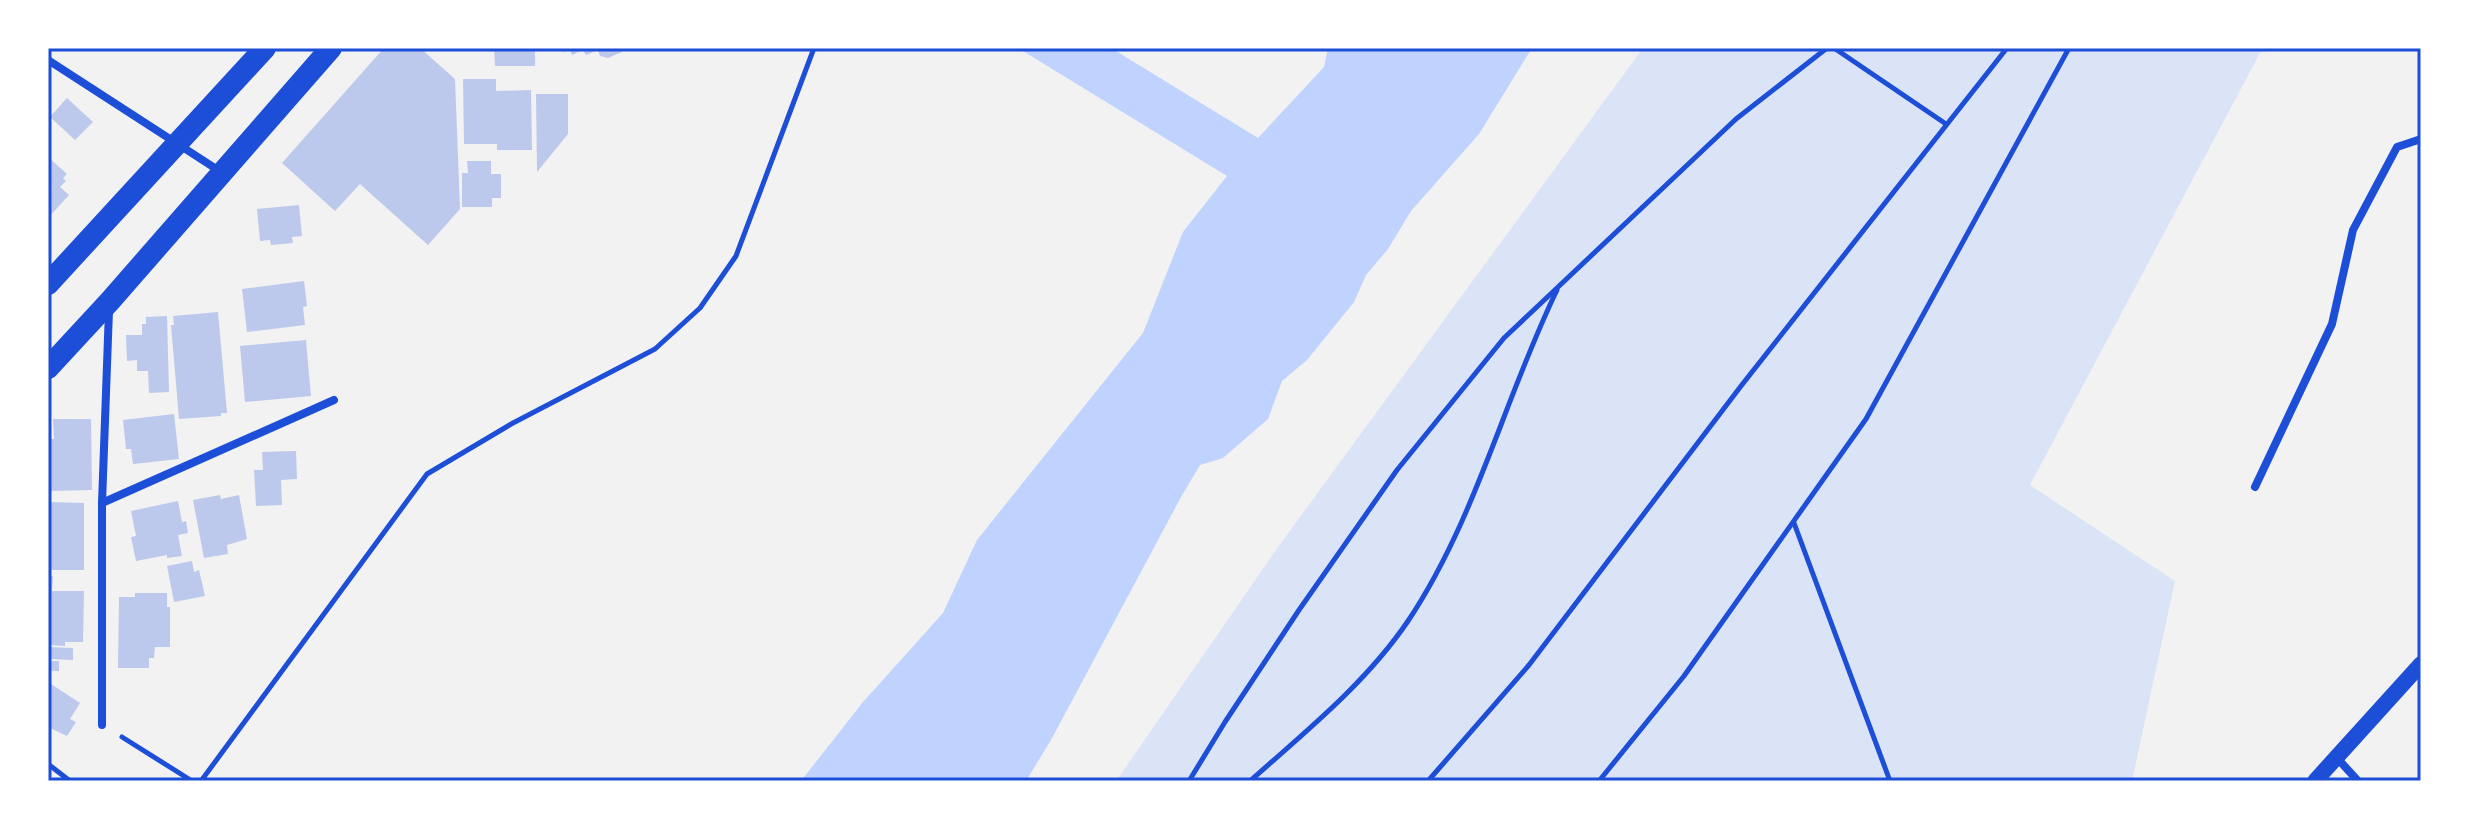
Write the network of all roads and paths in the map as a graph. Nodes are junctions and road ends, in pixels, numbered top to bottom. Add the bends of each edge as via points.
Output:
1 (265, 48) edge
2 (331, 48) edge
3 (814, 48) edge
4 (1827, 48) edge
5 (1834, 48) edge
6 (2007, 48) edge
7 (2069, 48) edge
8 (48, 60) edge
9 (1946, 124) junction
10 (2421, 139) edge
11 (177, 146) junction
12 (222, 172) junction
13 (48, 284) edge
14 (1559, 285) junction
15 (110, 301) junction
16 (48, 368) edge
17 (334, 400) dead end
18 (2255, 487) dead end
19 (102, 503) junction
20 (1793, 522) junction
21 (2421, 664) edge
22 (102, 725) joint
23 (2336, 757) junction
24 (48, 764) edge
25 (70, 781) edge
26 (192, 781) edge
27 (201, 781) edge
28 (1189, 781) edge
29 (1250, 781) edge
30 (1428, 781) edge
31 (1599, 781) edge
32 (1890, 781) edge
33 (2315, 781) edge
34 (2358, 781) edge

1 - 11 highway
2 - 12 highway
3 - 27 path via 736,256 700,308 655,349 427,474
4 - 14 path via 1736,119
5 - 9 path
6 - 9 path
7 - 20 path via 1866,419
8 - 11 street
9 - 30 path via 1529,665
10 - 18 street via 2397,147 2353,230 2332,324
11 - 12 street
11 - 13 highway
12 - 15 highway
14 - 28 path via 1504,338 1397,470
14 - 29 path via 1530,345 1462,525 1407,621 1365,674
15 - 16 highway
15 - 19 street
17 - 19 street
19 - 22 street
20 - 31 path via 1684,676
20 - 32 path
21 - 23 main road
22 - 26 path
23 - 33 main road
23 - 34 street
24 - 25 path

